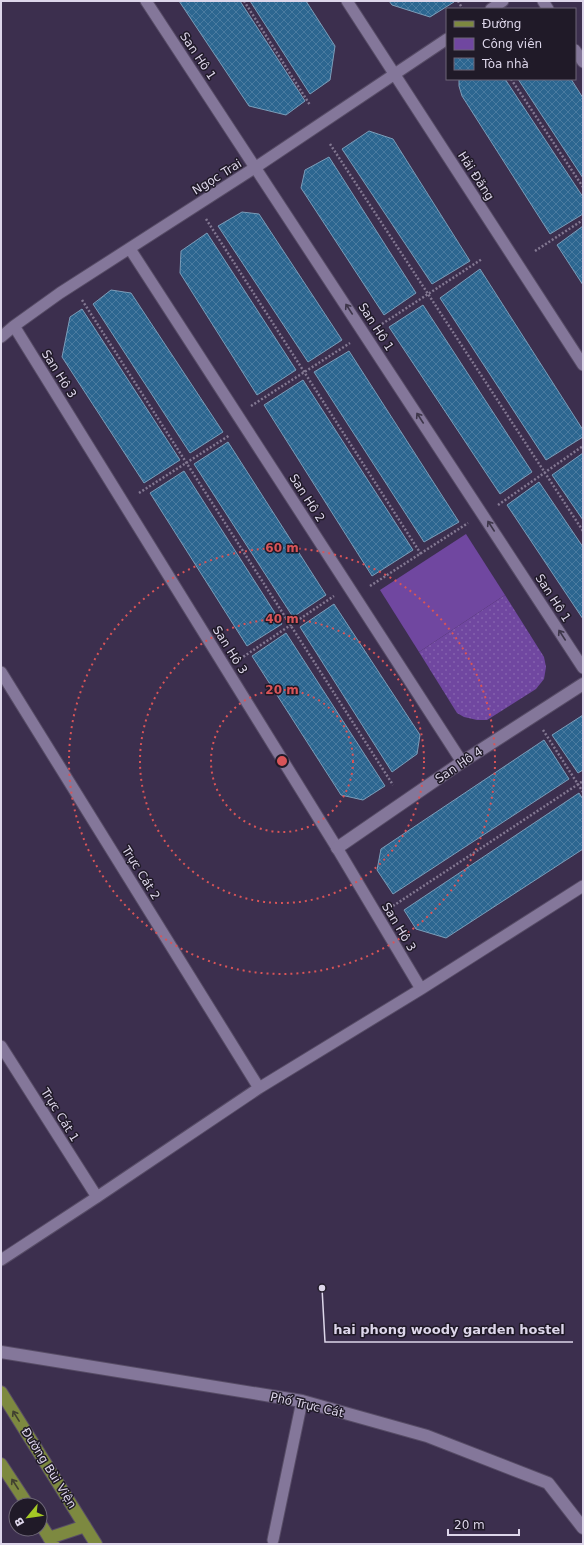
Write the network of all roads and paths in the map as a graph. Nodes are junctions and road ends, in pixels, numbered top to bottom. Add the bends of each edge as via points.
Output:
1 (146, 1) edge
2 (244, 1) edge
3 (347, 1) edge
4 (458, 1) edge
5 (503, 1) edge
6 (462, 8) edge
7 (492, 8) edge
8 (446, 40) edge
9 (576, 52) edge
10 (583, 62) edge
11 (396, 74) junction
12 (512, 80) edge
13 (310, 105) dead end
14 (330, 144) dead end
15 (256, 167) junction
16 (583, 188) edge
17 (206, 219) dead end
18 (583, 220) edge
19 (130, 248) junction
20 (536, 251) dead end
21 (482, 259) dead end
22 (428, 294) junction
23 (82, 300) dead end
24 (382, 324) dead end
25 (14, 326) junction
26 (1, 337) edge
27 (352, 342) dead end
28 (583, 365) edge
29 (305, 371) junction
30 (251, 406) dead end
31 (231, 434) dead end
32 (583, 446) edge
33 (187, 462) junction
34 (544, 473) junction
35 (136, 495) dead end
36 (498, 504) dead end
37 (469, 522) dead end
38 (583, 531) edge
39 (421, 554) junction
40 (368, 588) dead end
41 (336, 595) dead end
42 (290, 626) junction
43 (238, 660) dead end
44 (583, 668) edge
45 (1, 672) edge
46 (583, 684) edge
47 (543, 730) dead end
48 (462, 762) junction
49 (583, 781) edge
50 (578, 784) junction
51 (393, 786) dead end
52 (583, 792) edge
53 (337, 848) junction
54 (583, 886) edge
55 (389, 908) dead end
56 (421, 989) junction
57 (1, 1046) edge
58 (259, 1088) junction
59 (97, 1197) junction
60 (1, 1260) edge
61 (1, 1352) edge
62 (1, 1392) edge
63 (302, 1401) junction
64 (1, 1464) edge
65 (23, 1497) edge
66 (85, 1526) junction
67 (583, 1528) edge
68 (273, 1540) dead end
69 (51, 1541) edge
70 (96, 1544) edge

1 - 15 lane, San Hô 1
2 - 13 path
3 - 11 lane, Hải Đăng
4 - 6 path
5 - 7 lane
8 - 11 lane, Ngọc Trai
9 - 10 lane
11 - 15 lane, Ngọc Trai
11 - 28 lane, Hải Đăng
12 - 16 path
14 - 22 path
15 - 19 lane, Ngọc Trai
44 -> 15 lane, San Hô 1
17 - 29 path
18 - 20 path
19 - 25 lane, Ngọc Trai
19 - 48 lane, San Hô 2
21 - 22 path
22 - 24 path
22 - 34 path
23 - 33 path
25 - 26 lane, Ngọc Trai
25 - 53 lane, San Hô 3
27 - 29 path
29 - 30 path
29 - 39 path
31 - 33 path
32 - 34 path
33 - 35 path
33 - 42 path
34 - 36 path
34 - 38 path
37 - 39 path
39 - 40 path
41 - 42 path
42 - 43 path
42 - 51 path
45 - 58 lane, Trực Cát 2
46 - 48 street, San Hô 4
47 - 50 path
48 - 53 street, San Hô 4
49 - 50 path
50 - 52 path
50 - 55 path
53 - 56 lane, San Hô 3
54 - 56 lane
56 - 58 lane
57 - 59 lane, Trực Cát 1
58 - 59 lane
59 - 60 lane
61 - 63 street, Phố Trực Cát
66 -> 62 main road, Đường Bùi Viện
63 - 67 street, Phố Trực Cát via 427,1436 548,1483
63 - 68 lane
65 -> 64 main road
66 - 69 main road
66 - 70 main road, Đường Bùi Viện

